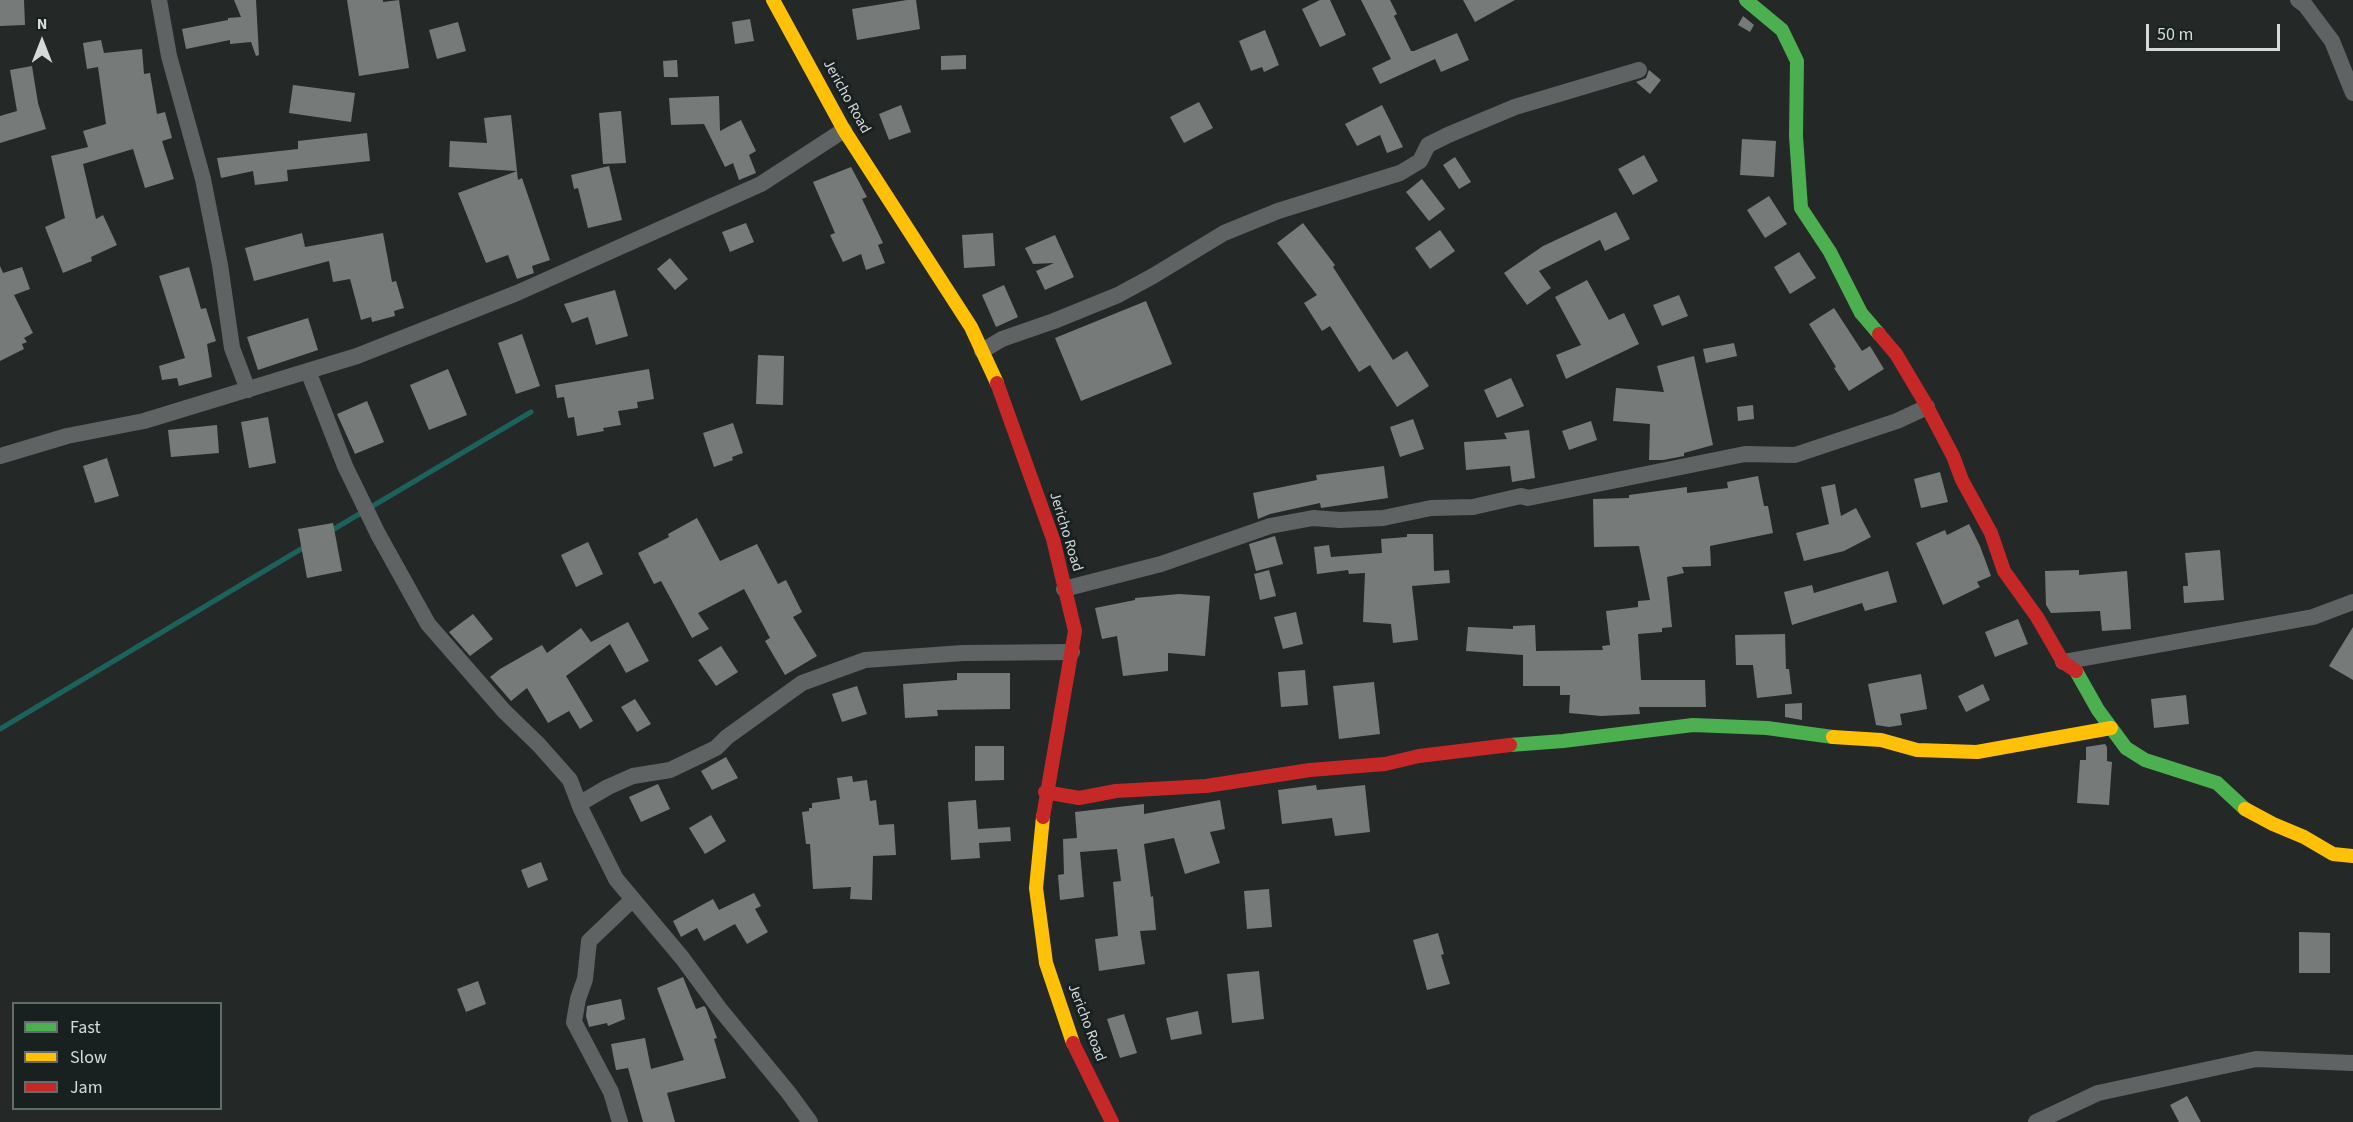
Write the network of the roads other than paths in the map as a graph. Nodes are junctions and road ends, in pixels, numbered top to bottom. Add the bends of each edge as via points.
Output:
1 (159, 0) edge
2 (773, 0) edge
3 (1746, 0) edge
4 (2298, 0) edge
5 (1638, 70) dead end
6 (2353, 93) edge
7 (844, 130) junction
8 (982, 351) junction
9 (308, 371) junction
10 (248, 390) junction
11 (1928, 407) junction
12 (0, 456) edge
13 (1065, 589) junction
14 (2353, 602) edge
15 (1072, 652) junction
16 (2063, 662) junction
17 (2111, 728) junction
18 (1045, 792) junction
19 (579, 804) junction
20 (2353, 856) edge
21 (633, 898) junction
22 (2353, 1063) edge
23 (620, 1122) edge
24 (810, 1122) edge
25 (1112, 1122) edge
26 (2036, 1122) edge

1 - 10 street via 169,56 203,179 232,348
2 - 7 street, Jericho Road
3 - 11 street via 1782,30 1797,61 1801,208 1830,252 1861,313 1896,354
4 - 6 street via 2332,41
5 - 8 street via 1515,107 1458,131 1428,145 1420,161 1400,173 1224,232 1118,295 1002,339
7 - 8 street, Jericho Road via 971,327
7 - 9 street via 761,184 517,293 357,356
8 - 13 street, Jericho Road via 1000,390 1053,539
9 - 10 street
9 - 19 street via 345,466 428,624 570,780
10 - 12 street via 144,421 67,435
11 - 13 street via 1795,455 1745,454 1473,507 1431,508 1383,518 1313,518 1270,526 1161,564
11 - 16 street via 1991,533 2004,571
13 - 15 street, Jericho Road via 1075,632
14 - 16 street via 2313,617
15 - 18 street, Jericho Road
15 - 19 street via 963,653 865,660 802,683 716,748 670,770 633,776
16 - 17 street via 2074,668
17 - 18 street via 1977,752 1917,750 1881,740 1813,736 1767,728 1693,725 1498,746 1206,786 1116,791 1079,798
17 - 20 street via 2126,748 2145,760 2217,783 2240,806 2273,824 2334,854
18 - 25 street, Jericho Road via 1036,888 1046,963 1076,1052
19 - 21 street via 616,879
21 - 23 street via 589,941 574,1022 610,1092
21 - 24 street
22 - 26 street via 2256,1059 2098,1093

